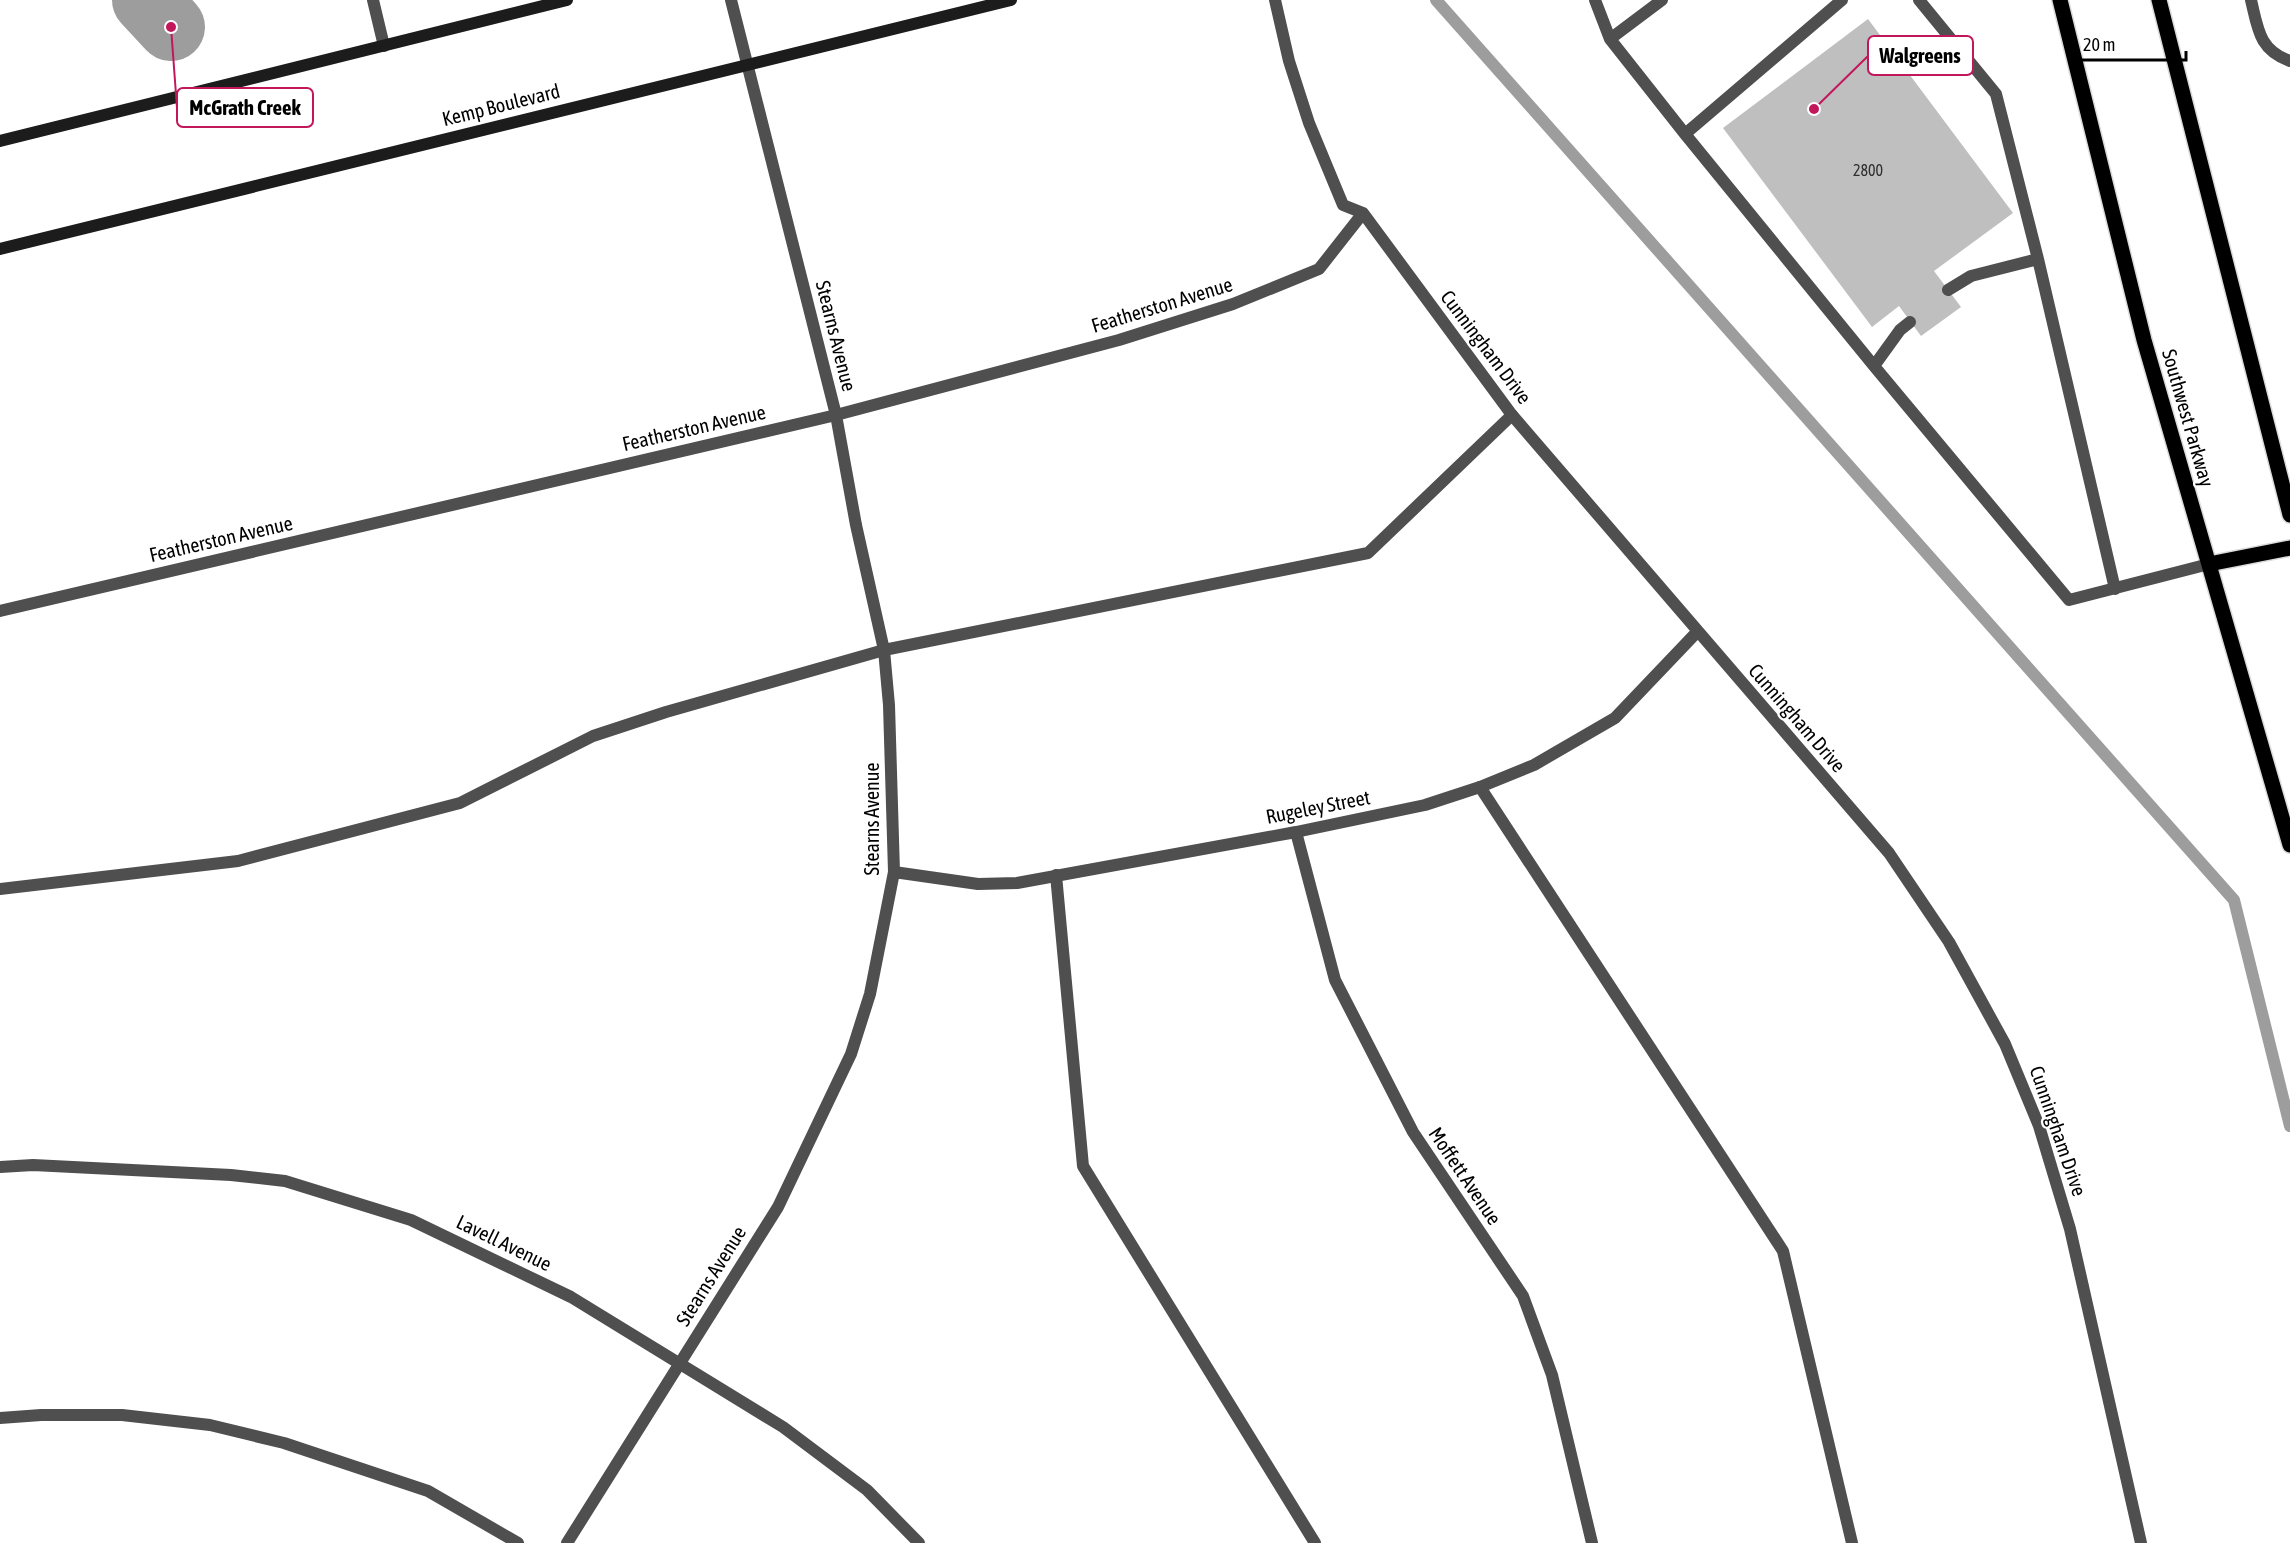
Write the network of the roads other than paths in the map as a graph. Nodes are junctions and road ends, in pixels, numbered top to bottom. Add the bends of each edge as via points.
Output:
1 (373, 0) edge
2 (567, 0) edge
3 (732, 0) edge
4 (1011, 0) edge
5 (1275, 0) edge
6 (1595, 0) edge
7 (1662, 0) edge
8 (1842, 0) edge
9 (1919, 0) edge
10 (2060, 0) edge
11 (2158, 0) edge
12 (2251, 0) edge
13 (1610, 39) junction
14 (384, 46) junction
15 (2290, 61) edge
16 (748, 64) junction
17 (1685, 134) junction
18 (0, 141) edge
19 (1363, 213) junction
20 (0, 249) edge
21 (2038, 259) junction
22 (1948, 290) dead end
23 (1910, 322) dead end
24 (1874, 366) junction
25 (836, 415) junction
26 (1512, 415) junction
27 (2290, 515) edge
28 (2290, 548) edge
29 (2209, 564) junction
30 (2115, 589) junction
31 (0, 611) edge
32 (1697, 632) junction
33 (884, 650) junction
34 (1480, 787) junction
35 (1296, 832) junction
36 (2290, 845) edge
37 (894, 872) junction
38 (1056, 875) junction
39 (0, 889) edge
40 (0, 1167) edge
41 (679, 1362) junction
42 (0, 1418) edge
43 (518, 1543) edge
44 (567, 1543) edge
45 (919, 1543) edge
46 (1315, 1543) edge
47 (1592, 1543) edge
48 (1852, 1543) edge
49 (2141, 1543) edge

1 - 14 street
2 - 14 main road
3 - 16 street, Stearns Avenue
4 - 16 main road, Kemp Boulevard
5 - 19 street, Cunningham Drive via 1309,123 1343,205
6 - 13 street
7 - 13 street
8 - 17 street
9 - 21 street via 1996,94
10 - 29 main road, Southwest Parkway via 2144,340
11 - 27 main road
12 - 15 street via 2258,33 2273,55
13 - 17 street
14 - 18 main road
16 - 20 main road, Kemp Boulevard
16 - 25 street, Stearns Avenue
17 - 24 street
19 - 25 street, Featherston Avenue via 1319,269 1233,304 1119,340
19 - 26 street, Cunningham Drive
21 - 22 street via 1971,276
21 - 30 street
23 - 24 street
24 - 30 street via 2069,600
25 - 31 street, Featherston Avenue
25 - 33 street, Stearns Avenue
26 - 32 street, Cunningham Drive
26 - 33 street via 1368,553
28 - 29 main road
29 - 30 street
29 - 36 main road, Southwest Parkway
32 - 34 street, Rugeley Street via 1615,717 1534,765
32 - 49 street, Cunningham Drive via 1889,853 1949,942 2005,1044 2039,1126 2070,1229
33 - 37 street, Stearns Avenue via 890,705
33 - 39 street via 593,736 460,803 238,861
34 - 35 street, Rugeley Street via 1425,805
34 - 48 street via 1783,1251
35 - 38 street, Rugeley Street
35 - 47 street, Moffett Avenue via 1335,980 1413,1132 1522,1296 1552,1375
37 - 38 street, Rugeley Street via 978,884 1017,883
37 - 41 street, Stearns Avenue via 870,993 851,1054 778,1207
38 - 46 street via 1083,1166
40 - 41 street, Lavell Avenue via 33,1165 219,1174 285,1181 411,1220 571,1297
41 - 44 street, Stearns Avenue
41 - 45 street, Lavell Avenue via 783,1427 867,1490
42 - 43 street via 122,1415 210,1425 284,1443 428,1491

